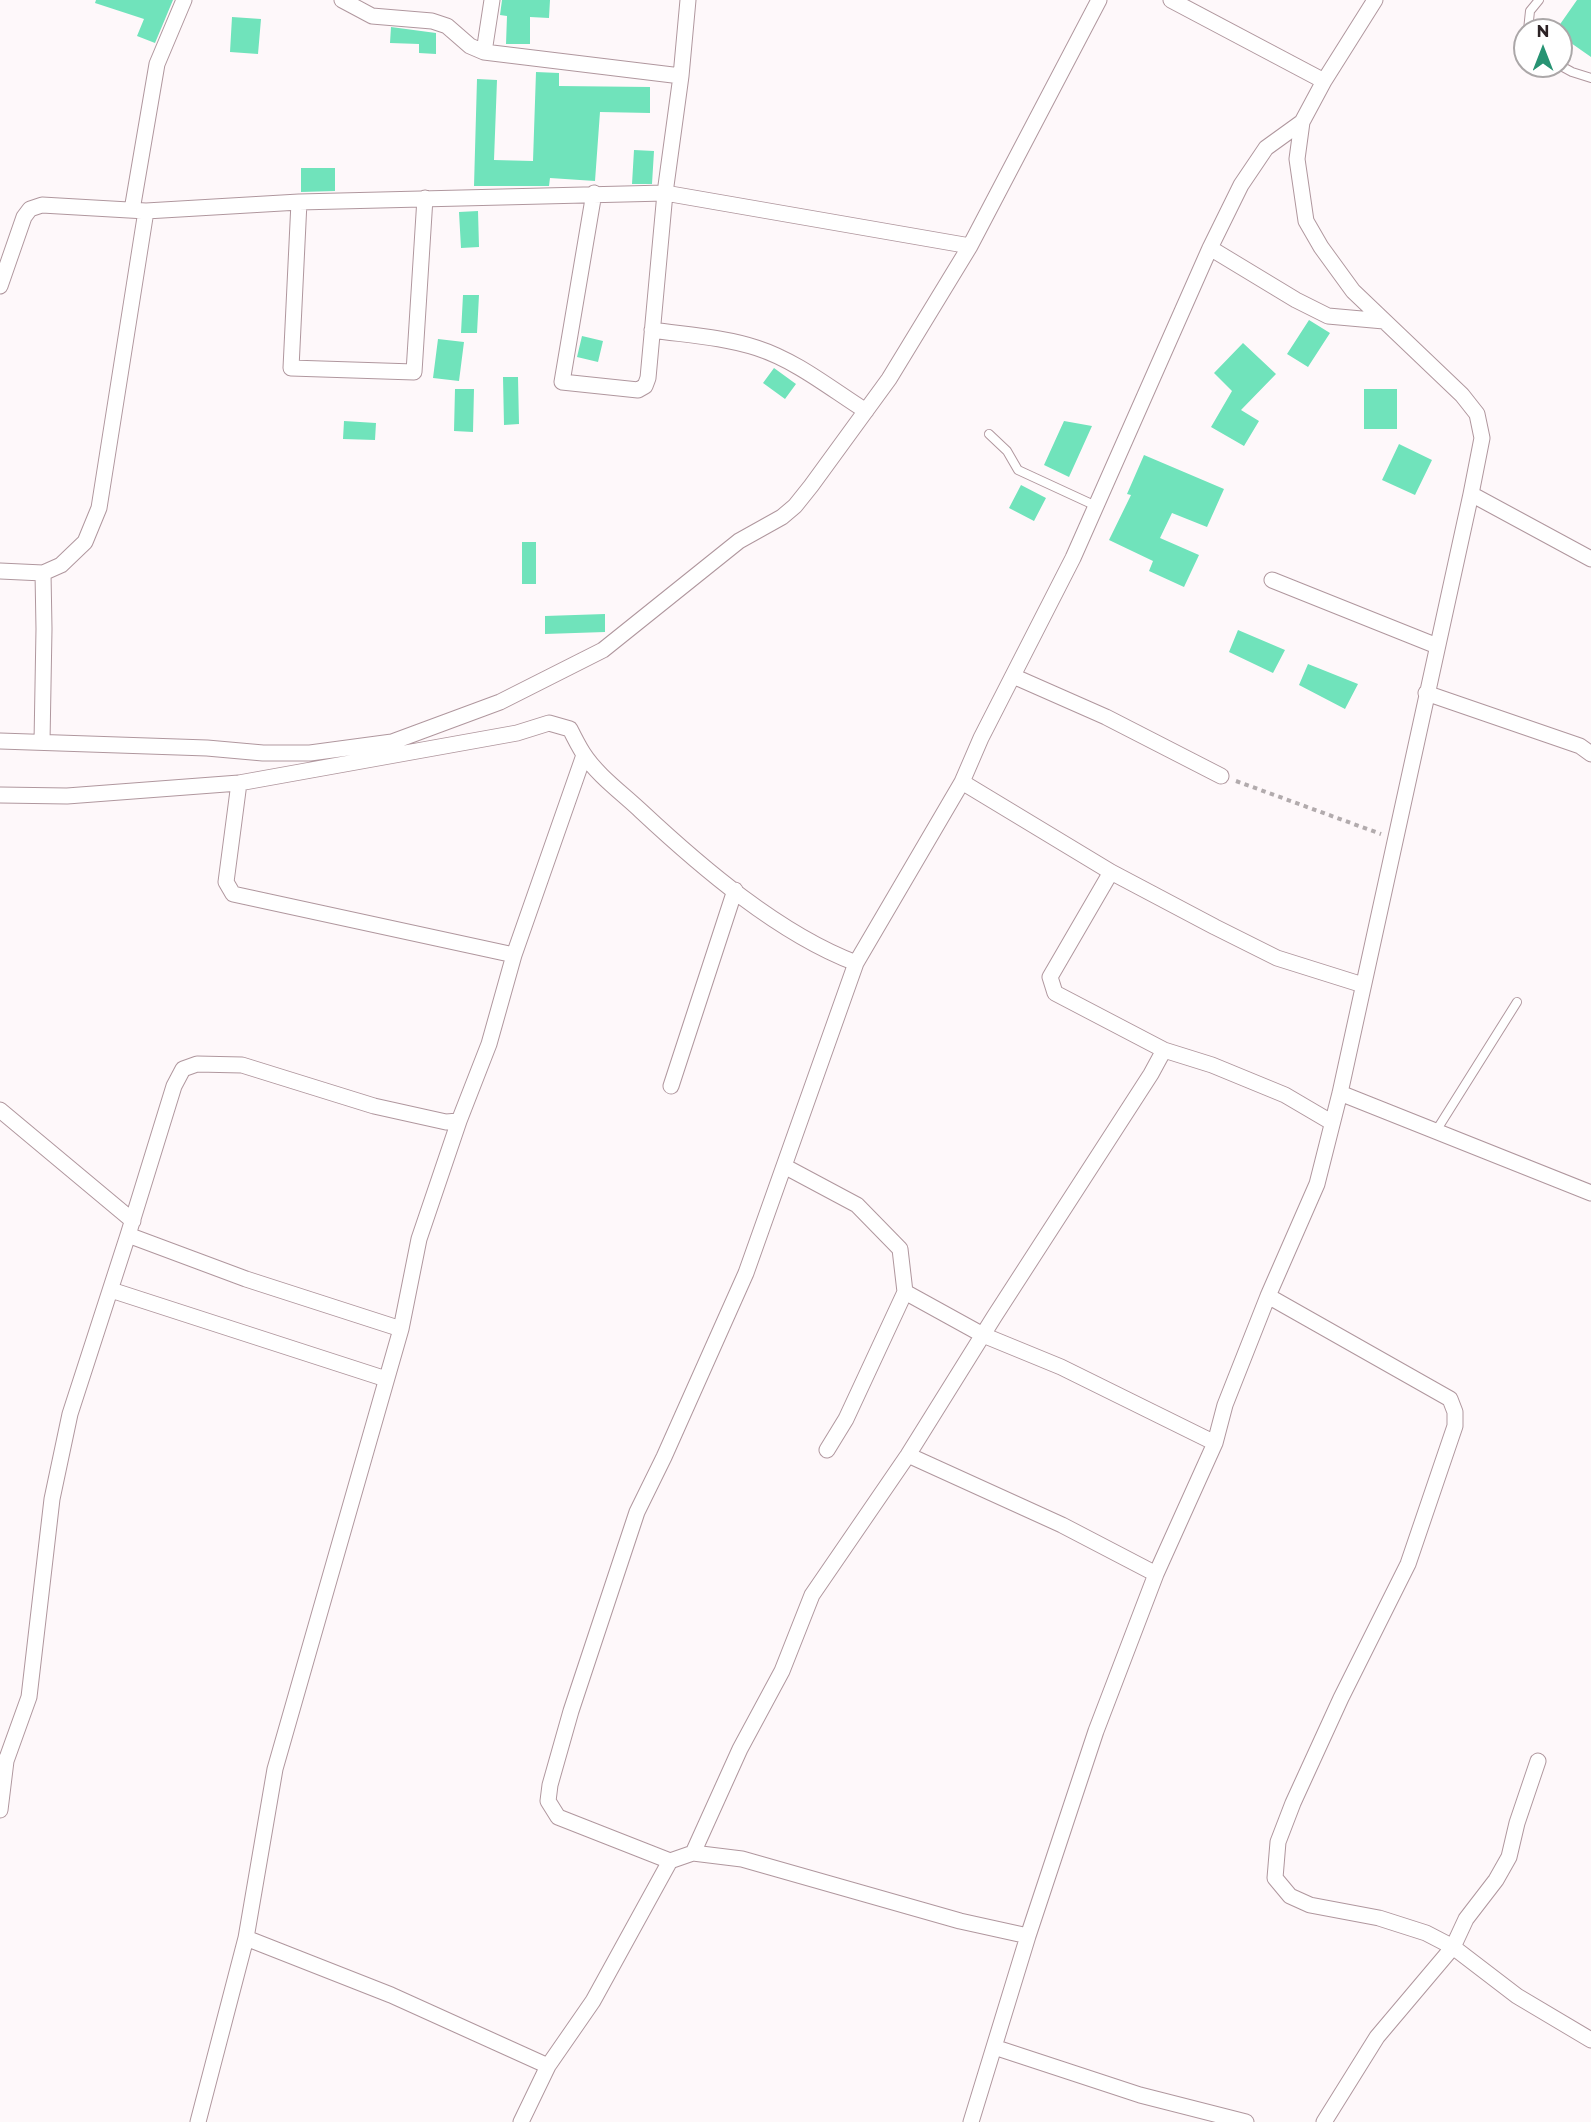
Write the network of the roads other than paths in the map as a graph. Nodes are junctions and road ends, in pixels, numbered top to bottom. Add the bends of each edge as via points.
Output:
1 (184, 0) edge
2 (342, 0) edge
3 (492, 0) edge
4 (688, 0) edge
5 (1099, 0) edge
6 (1171, 0) edge
7 (1376, 0) edge
8 (1539, 0) edge
9 (1529, 18) edge
10 (484, 52) junction
11 (1573, 72) edge
12 (681, 76) junction
13 (1591, 78) edge
14 (1324, 81) junction
15 (1302, 122) junction
16 (665, 193) junction
17 (594, 194) junction
18 (425, 198) junction
19 (299, 202) junction
20 (139, 211) junction
21 (969, 246) junction
22 (1210, 248) junction
23 (0, 286) edge
24 (1384, 321) junction
25 (652, 330) junction
26 (866, 411) junction
27 (989, 434) dead end
28 (1471, 494) junction
29 (1096, 506) junction
30 (1591, 559) edge
31 (0, 571) edge
32 (43, 573) junction
33 (1272, 580) dead end
34 (1437, 646) junction
35 (1013, 675) junction
36 (1426, 693) junction
37 (0, 741) edge
38 (42, 742) junction
39 (584, 754) junction
40 (1591, 754) edge
41 (1221, 776) road end
42 (962, 782) junction
43 (239, 783) junction
44 (0, 795) edge
45 (1111, 873) junction
46 (735, 890) junction
47 (514, 955) junction
48 (856, 963) junction
49 (1363, 985) junction
50 (1517, 1002) dead end
51 (1164, 1050) junction
52 (671, 1086) dead end
53 (1340, 1093) junction
54 (0, 1110) edge
55 (459, 1121) junction
56 (1331, 1122) junction
57 (1436, 1131) junction
58 (784, 1166) junction
59 (1591, 1193) edge
60 (131, 1228) junction
61 (111, 1290) junction
62 (905, 1292) junction
63 (1268, 1296) junction
64 (401, 1329) junction
65 (983, 1335) junction
66 (386, 1379) junction
67 (1215, 1443) junction
68 (827, 1450) dead end
69 (908, 1455) junction
70 (1156, 1574) junction
71 (3, 1761) edge
72 (1538, 1761) dead end
73 (0, 1810) edge
74 (693, 1853) junction
75 (670, 1861) junction
76 (1028, 1936) junction
77 (246, 1938) junction
78 (1453, 1947) junction
79 (1591, 2040) edge
80 (994, 2047) junction
81 (548, 2066) junction
82 (198, 2122) edge
83 (521, 2122) edge
84 (971, 2122) edge
85 (1246, 2122) edge
86 (1324, 2122) edge

1 - 20 street via 157,64
2 - 10 street via 372,16 447,26
3 - 10 street
4 - 12 street
5 - 21 street
6 - 14 street
7 - 14 street
8 - 9 lane
10 - 12 street
11 - 13 lane
12 - 16 street
14 - 15 street
15 - 22 street via 1266,148 1241,185
15 - 24 street via 1297,159 1306,221 1353,291
16 - 17 street
16 - 21 street
16 - 25 street
17 - 18 street
17 - 25 street via 562,382 638,390 645,386
18 - 19 street
18 - 19 street via 414,372 291,368
19 - 20 street
20 - 23 street via 42,205 30,209
20 - 32 street via 99,508 85,542 62,565
21 - 26 street
22 - 24 street via 1328,316
22 - 29 street
24 - 28 street via 1477,414 1482,438
25 - 26 street via 759,349 792,364
26 - 38 street via 811,486 782,517 739,541 603,650 500,702 392,742 310,753
27 - 29 lane via 1007,451 1018,470
28 - 30 street
28 - 34 street
29 - 35 street
31 - 32 street
32 - 38 street
33 - 34 street
34 - 36 street
35 - 41 street
35 - 42 street
36 - 40 street via 1580,746
36 - 49 street
37 - 38 street
39 - 43 street via 570,729 549,723 517,733
39 - 46 street via 685,852
39 - 47 street
42 - 45 street
42 - 48 street
43 - 44 street via 67,796
43 - 47 street via 226,882 233,894
45 - 49 street via 1277,958
45 - 51 street via 1050,977 1055,993
46 - 48 street via 786,927
46 - 52 street
47 - 55 street via 489,1044
48 - 58 street
49 - 53 street
50 - 57 lane
51 - 56 street via 1285,1095
51 - 65 street
53 - 56 street
53 - 57 street
54 - 60 street
55 - 60 street via 446,1122 374,1106 242,1065 197,1064 183,1069 174,1086
55 - 64 street via 419,1239
56 - 63 street via 1317,1184
57 - 59 street
58 - 62 street via 857,1205 900,1250
58 - 75 street via 746,1273 637,1512 550,1785 548,1801 558,1817
60 - 61 street
60 - 64 street via 246,1279
61 - 66 street
61 - 71 street via 68,1425 52,1499 29,1697
62 - 65 street
62 - 68 street via 846,1419
63 - 67 street via 1225,1405
63 - 78 street via 1450,1399 1455,1412 1455,1426 1408,1564 1293,1803 1278,1842 1275,1878 1290,1896 1310,1905 1378,1918 1426,1933
64 - 66 street
65 - 67 street via 1061,1367
65 - 69 street
66 - 77 street via 275,1769
67 - 70 street
69 - 70 street via 1062,1525
69 - 74 street via 812,1595 782,1671 740,1749
70 - 76 street via 1096,1731
71 - 73 street
72 - 78 street via 1509,1857 1466,1919
74 - 75 street
74 - 76 street via 742,1859 960,1921
75 - 81 street via 593,2001
76 - 80 street
77 - 81 street via 391,1995
77 - 82 street
78 - 79 street via 1517,1996
78 - 86 street via 1377,2037
80 - 84 street
80 - 85 street via 1140,2095
81 - 83 street

